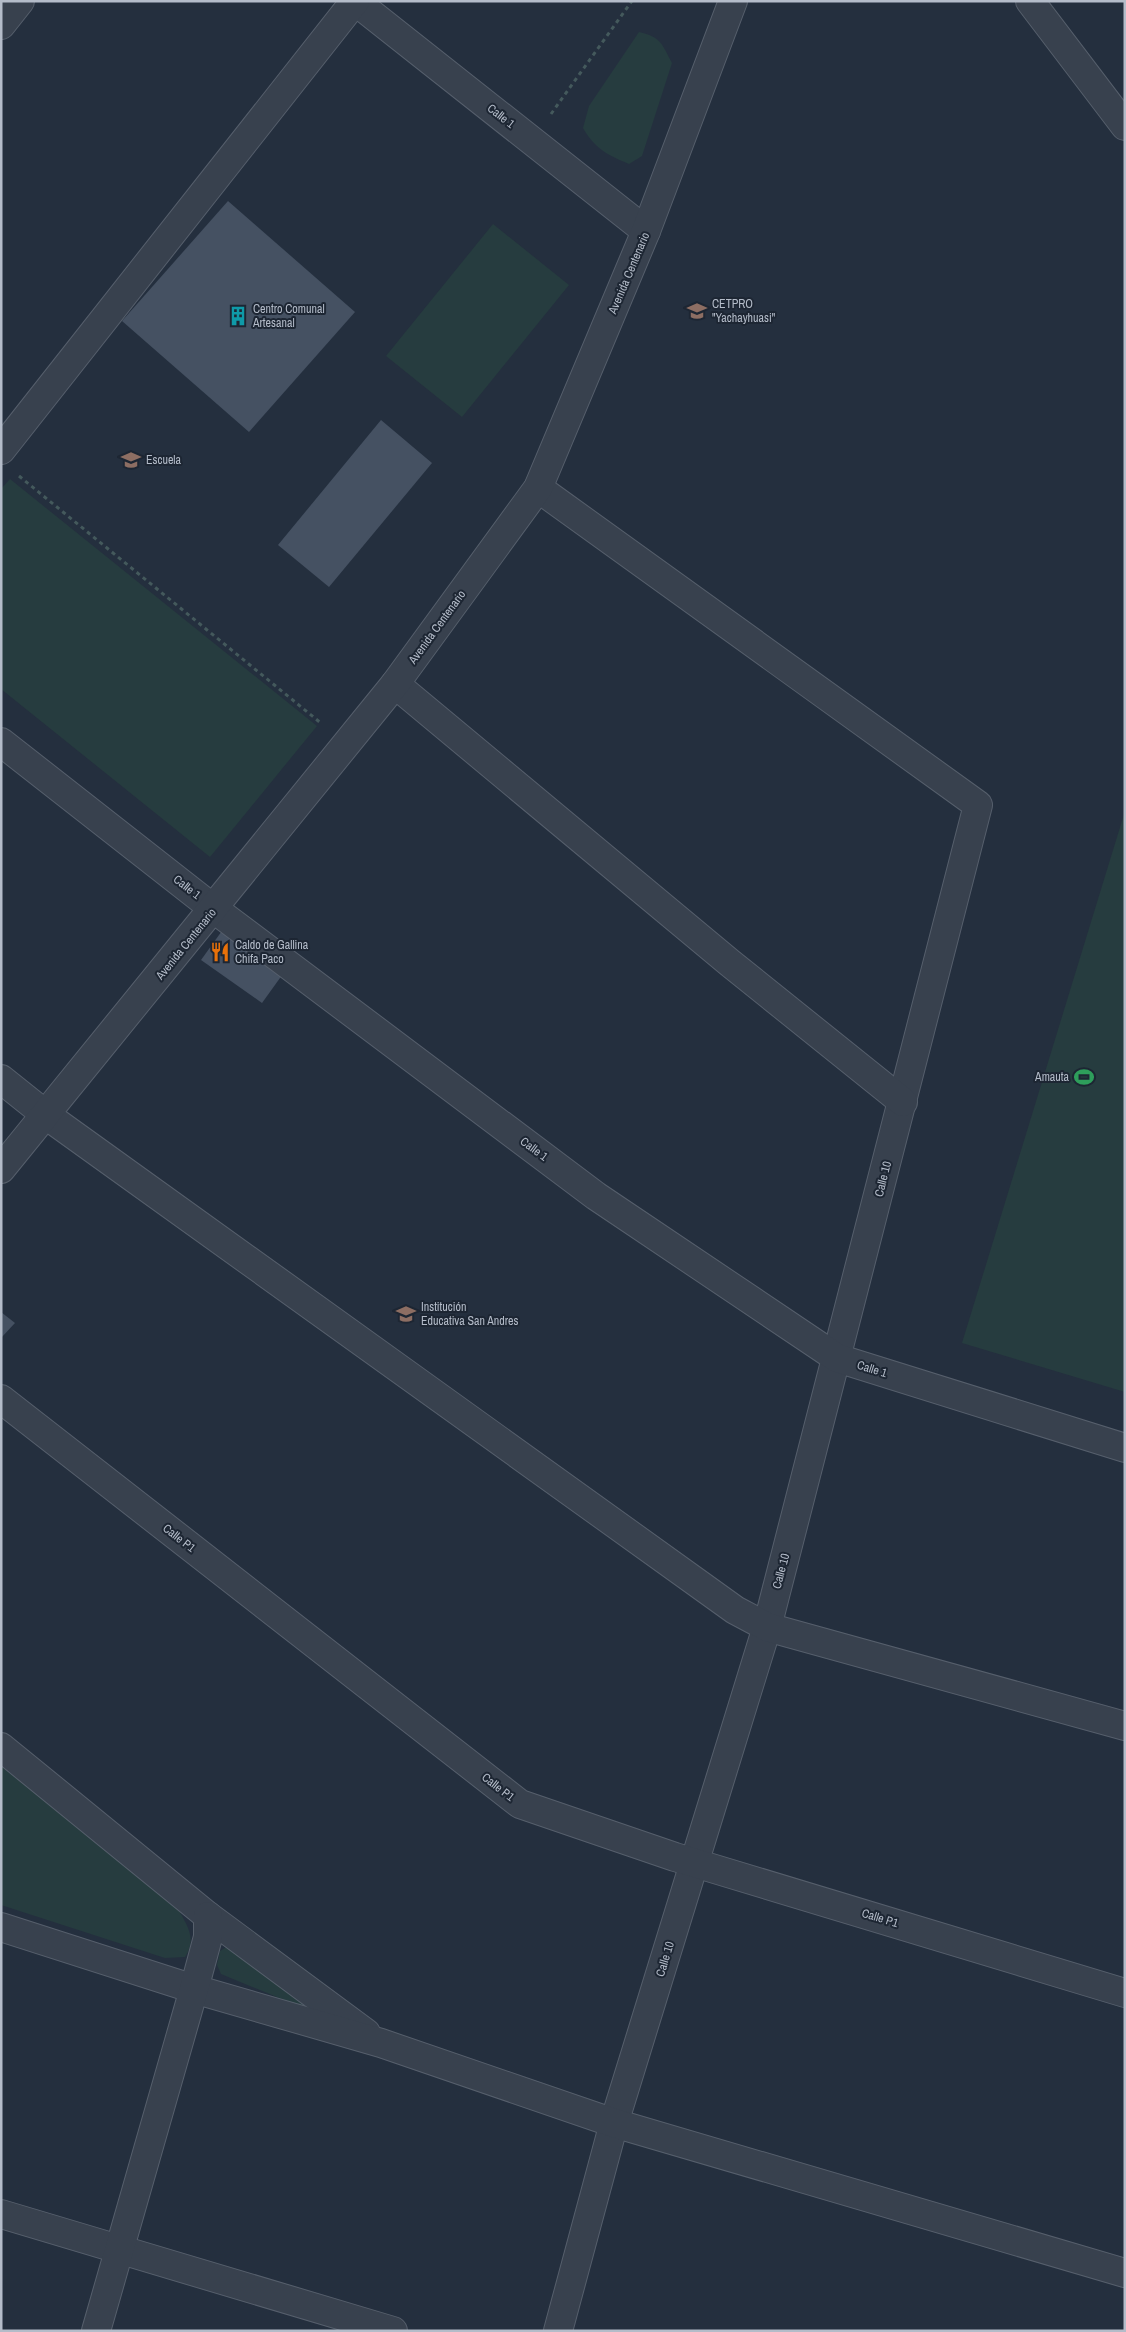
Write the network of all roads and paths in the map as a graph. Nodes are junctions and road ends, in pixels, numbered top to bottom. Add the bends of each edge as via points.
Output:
1 (20, 1) edge
2 (355, 1) edge
3 (632, 1) edge
4 (733, 1) edge
5 (1030, 1) edge
6 (1, 25) edge
7 (1125, 126) edge
8 (532, 140) junction
9 (646, 231) junction
10 (1, 450) edge
11 (17, 474) dead end
12 (538, 488) junction
13 (395, 684) junction
14 (1, 742) edge
15 (347, 744) junction
16 (214, 909) junction
17 (1, 1079) edge
18 (903, 1102) junction
19 (46, 1115) junction
20 (1, 1169) edge
21 (837, 1358) junction
22 (1, 1398) edge
23 (1125, 1448) edge
24 (766, 1627) junction
25 (1125, 1725) edge
26 (1, 1747) edge
27 (695, 1862) junction
28 (208, 1916) junction
29 (1, 1927) edge
30 (194, 1989) junction
31 (1125, 1993) edge
32 (381, 2043) junction
33 (614, 2123) junction
34 (1, 2214) edge
35 (121, 2249) junction
36 (1125, 2272) edge
37 (96, 2331) edge
38 (393, 2331) edge
39 (558, 2331) edge

1 - 6 street
2 - 8 street, Calle 1
2 - 10 street
3 - 8 path
4 - 9 street, Avenida Centenario
5 - 7 street
8 - 9 street, Calle 1
9 - 12 street, Avenida Centenario
11 - 15 path
12 - 13 street, Avenida Centenario
12 - 18 street, Calle 10 via 978,804
13 - 15 street, Avenida Centenario
13 - 18 street via 730,963
14 - 16 street, Calle 1
15 - 16 street, Avenida Centenario
16 - 19 street, Avenida Centenario
16 - 21 street, Calle 1 via 596,1196
17 - 19 street
18 - 21 street, Calle 10
19 - 20 street, Avenida Centenario
19 - 24 street via 727,1604
21 - 23 street, Calle 1
21 - 24 street, Calle 10
22 - 27 street, Calle P1 via 520,1804
24 - 25 street
24 - 27 street, Calle 10
26 - 28 street
27 - 31 street, Calle P1
27 - 33 street, Calle 10
28 - 30 street via 208,1937
28 - 32 street
29 - 30 street
30 - 32 street
30 - 35 street
32 - 33 street
33 - 36 street
33 - 39 street, Calle 10
34 - 35 street
35 - 37 street
35 - 38 street

